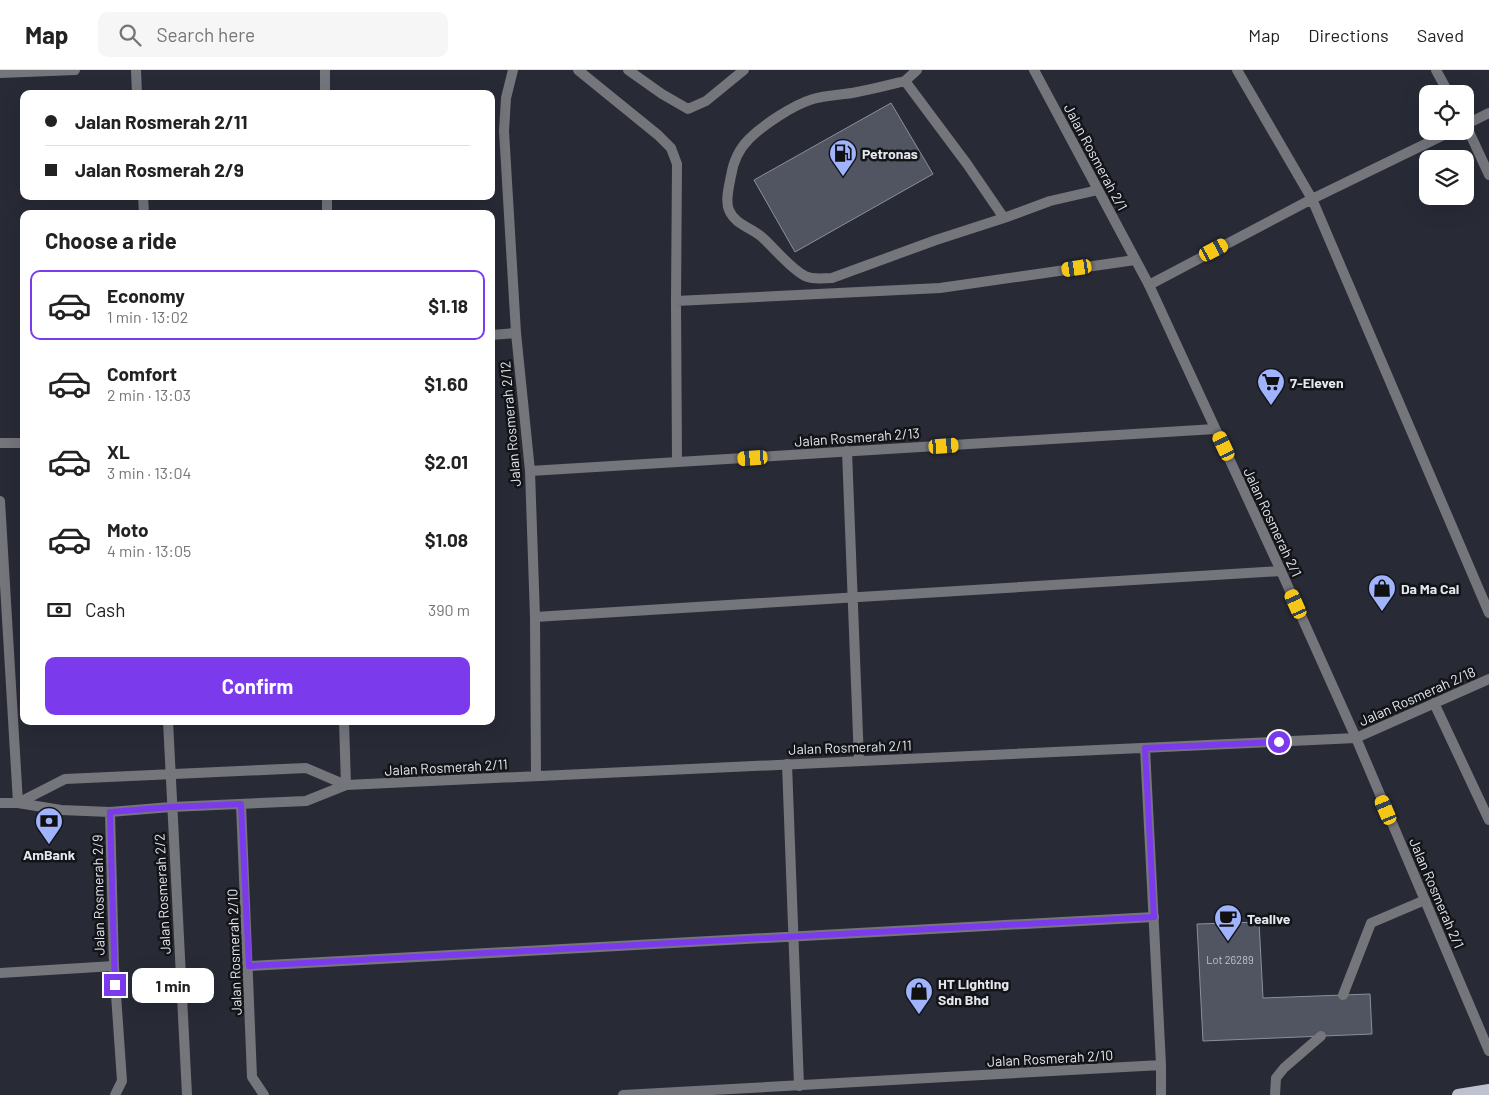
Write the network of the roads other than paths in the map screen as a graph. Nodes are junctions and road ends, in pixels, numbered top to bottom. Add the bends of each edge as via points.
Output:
1 (76, 70) edge
2 (136, 70) edge
3 (325, 70) edge
4 (513, 70) edge
5 (578, 70) edge
6 (628, 70) edge
7 (744, 70) edge
8 (917, 70) edge
9 (1034, 70) edge
10 (1237, 70) edge
11 (1436, 70) edge
12 (0, 73) edge
13 (905, 81) junction
14 (1444, 85) edge
15 (137, 90) edge
16 (325, 90) edge
17 (1489, 113) edge
18 (1474, 120) edge
19 (1433, 140) edge
20 (1473, 140) edge
21 (1489, 175) edge
22 (1098, 190) junction
23 (1312, 199) junction
24 (1004, 218) junction
25 (1135, 260) junction
26 (1149, 285) junction
27 (676, 301) junction
28 (516, 333) junction
29 (495, 335) edge
30 (1215, 429) junction
31 (0, 443) edge
32 (20, 443) edge
33 (847, 452) junction
34 (678, 462) junction
35 (530, 472) junction
36 (0, 501) edge
37 (1281, 571) junction
38 (854, 598) junction
39 (1489, 613) edge
40 (535, 617) junction
41 (1489, 678) edge
42 (1434, 703) junction
43 (168, 725) edge
44 (344, 725) edge
45 (1356, 738) junction
46 (1145, 748) junction
47 (859, 760) junction
48 (787, 764) junction
49 (170, 774) junction
50 (536, 776) junction
51 (346, 785) junction
52 (18, 803) junction
53 (0, 804) edge
54 (241, 804) junction
55 (171, 807) junction
56 (110, 812) junction
57 (1489, 820) edge
58 (1425, 900) junction
59 (1154, 917) junction
60 (793, 936) junction
61 (114, 966) junction
62 (249, 966) junction
63 (0, 973) edge
64 (1343, 995) dead end
65 (1321, 1036) dead end
66 (1489, 1051) edge
67 (1161, 1065) junction
68 (799, 1086) junction
69 (1489, 1090) edge
70 (116, 1095) edge
71 (187, 1095) edge
72 (264, 1095) edge
73 (623, 1095) edge
74 (1161, 1095) edge
75 (1275, 1095) edge
76 (1458, 1095) edge

1 - 12 street
2 - 15 street
3 - 16 street
4 - 28 street, Jalan Rosmerah 2/12 via 506,98 504,131
5 - 27 street via 671,148 677,164
6 - 7 street via 688,109 706,101
8 - 13 street
9 - 22 street, Jalan Rosmerah 2/1
10 - 23 street
11 - 14 street
13 - 24 street
13 - 24 street via 813,99 791,108 748,140 732,171 727,202 732,215 761,236 806,277 815,278 832,278
17 - 18 street
19 - 23 street
20 - 21 street
22 - 24 street via 1050,201
22 - 25 street, Jalan Rosmerah 2/1
23 - 26 street
23 - 39 street
25 - 26 street, Jalan Rosmerah 2/1
25 - 27 street via 940,288
26 - 30 street, Jalan Rosmerah 2/1
27 - 34 street
28 - 29 street
28 - 35 street, Jalan Rosmerah 2/12
30 - 33 street, Jalan Rosmerah 2/13
30 - 37 street, Jalan Rosmerah 2/1
31 - 32 street
33 - 34 street, Jalan Rosmerah 2/13
33 - 38 street
34 - 35 street, Jalan Rosmerah 2/13
35 - 40 street, Jalan Rosmerah 2/12
36 - 52 street
37 - 38 street
37 - 45 street, Jalan Rosmerah 2/1
38 - 40 street
38 - 47 street
40 - 50 street, Jalan Rosmerah 2/12
41 - 42 street, Jalan Rosmerah 2/18
42 - 45 street, Jalan Rosmerah 2/18
42 - 57 street
43 - 49 street, Jalan Rosmerah 2/2
44 - 51 street
45 - 46 street, Jalan Rosmerah 2/11
45 - 58 street, Jalan Rosmerah 2/1
46 - 47 street, Jalan Rosmerah 2/11
46 - 59 street
47 - 48 street, Jalan Rosmerah 2/11
48 - 50 street, Jalan Rosmerah 2/11
48 - 60 street
49 - 51 street, Jalan Rosmerah 2/11 via 306,768
49 - 52 street, Jalan Rosmerah 2/11 via 65,779
49 - 55 street, Jalan Rosmerah 2/2
50 - 51 street, Jalan Rosmerah 2/11
51 - 54 street, Jalan Rosmerah 2/11 via 306,800
52 - 53 street
52 - 56 street, Jalan Rosmerah 2/11 via 61,810
54 - 55 street, Jalan Rosmerah 2/11
54 - 62 street, Jalan Rosmerah 2/10
55 - 56 street, Jalan Rosmerah 2/11
55 - 71 street, Jalan Rosmerah 2/2
56 - 61 street, Jalan Rosmerah 2/9
58 - 64 street via 1371,923
58 - 66 street, Jalan Rosmerah 2/1
59 - 60 street
59 - 67 street
60 - 62 street
60 - 68 street
61 - 63 street
61 - 70 street, Jalan Rosmerah 2/9 via 122,1081
62 - 72 street, Jalan Rosmerah 2/10 via 252,1077
65 - 75 street via 1276,1078
67 - 68 street, Jalan Rosmerah 2/10
67 - 74 street
68 - 73 street, Jalan Rosmerah 2/10
69 - 76 main road

